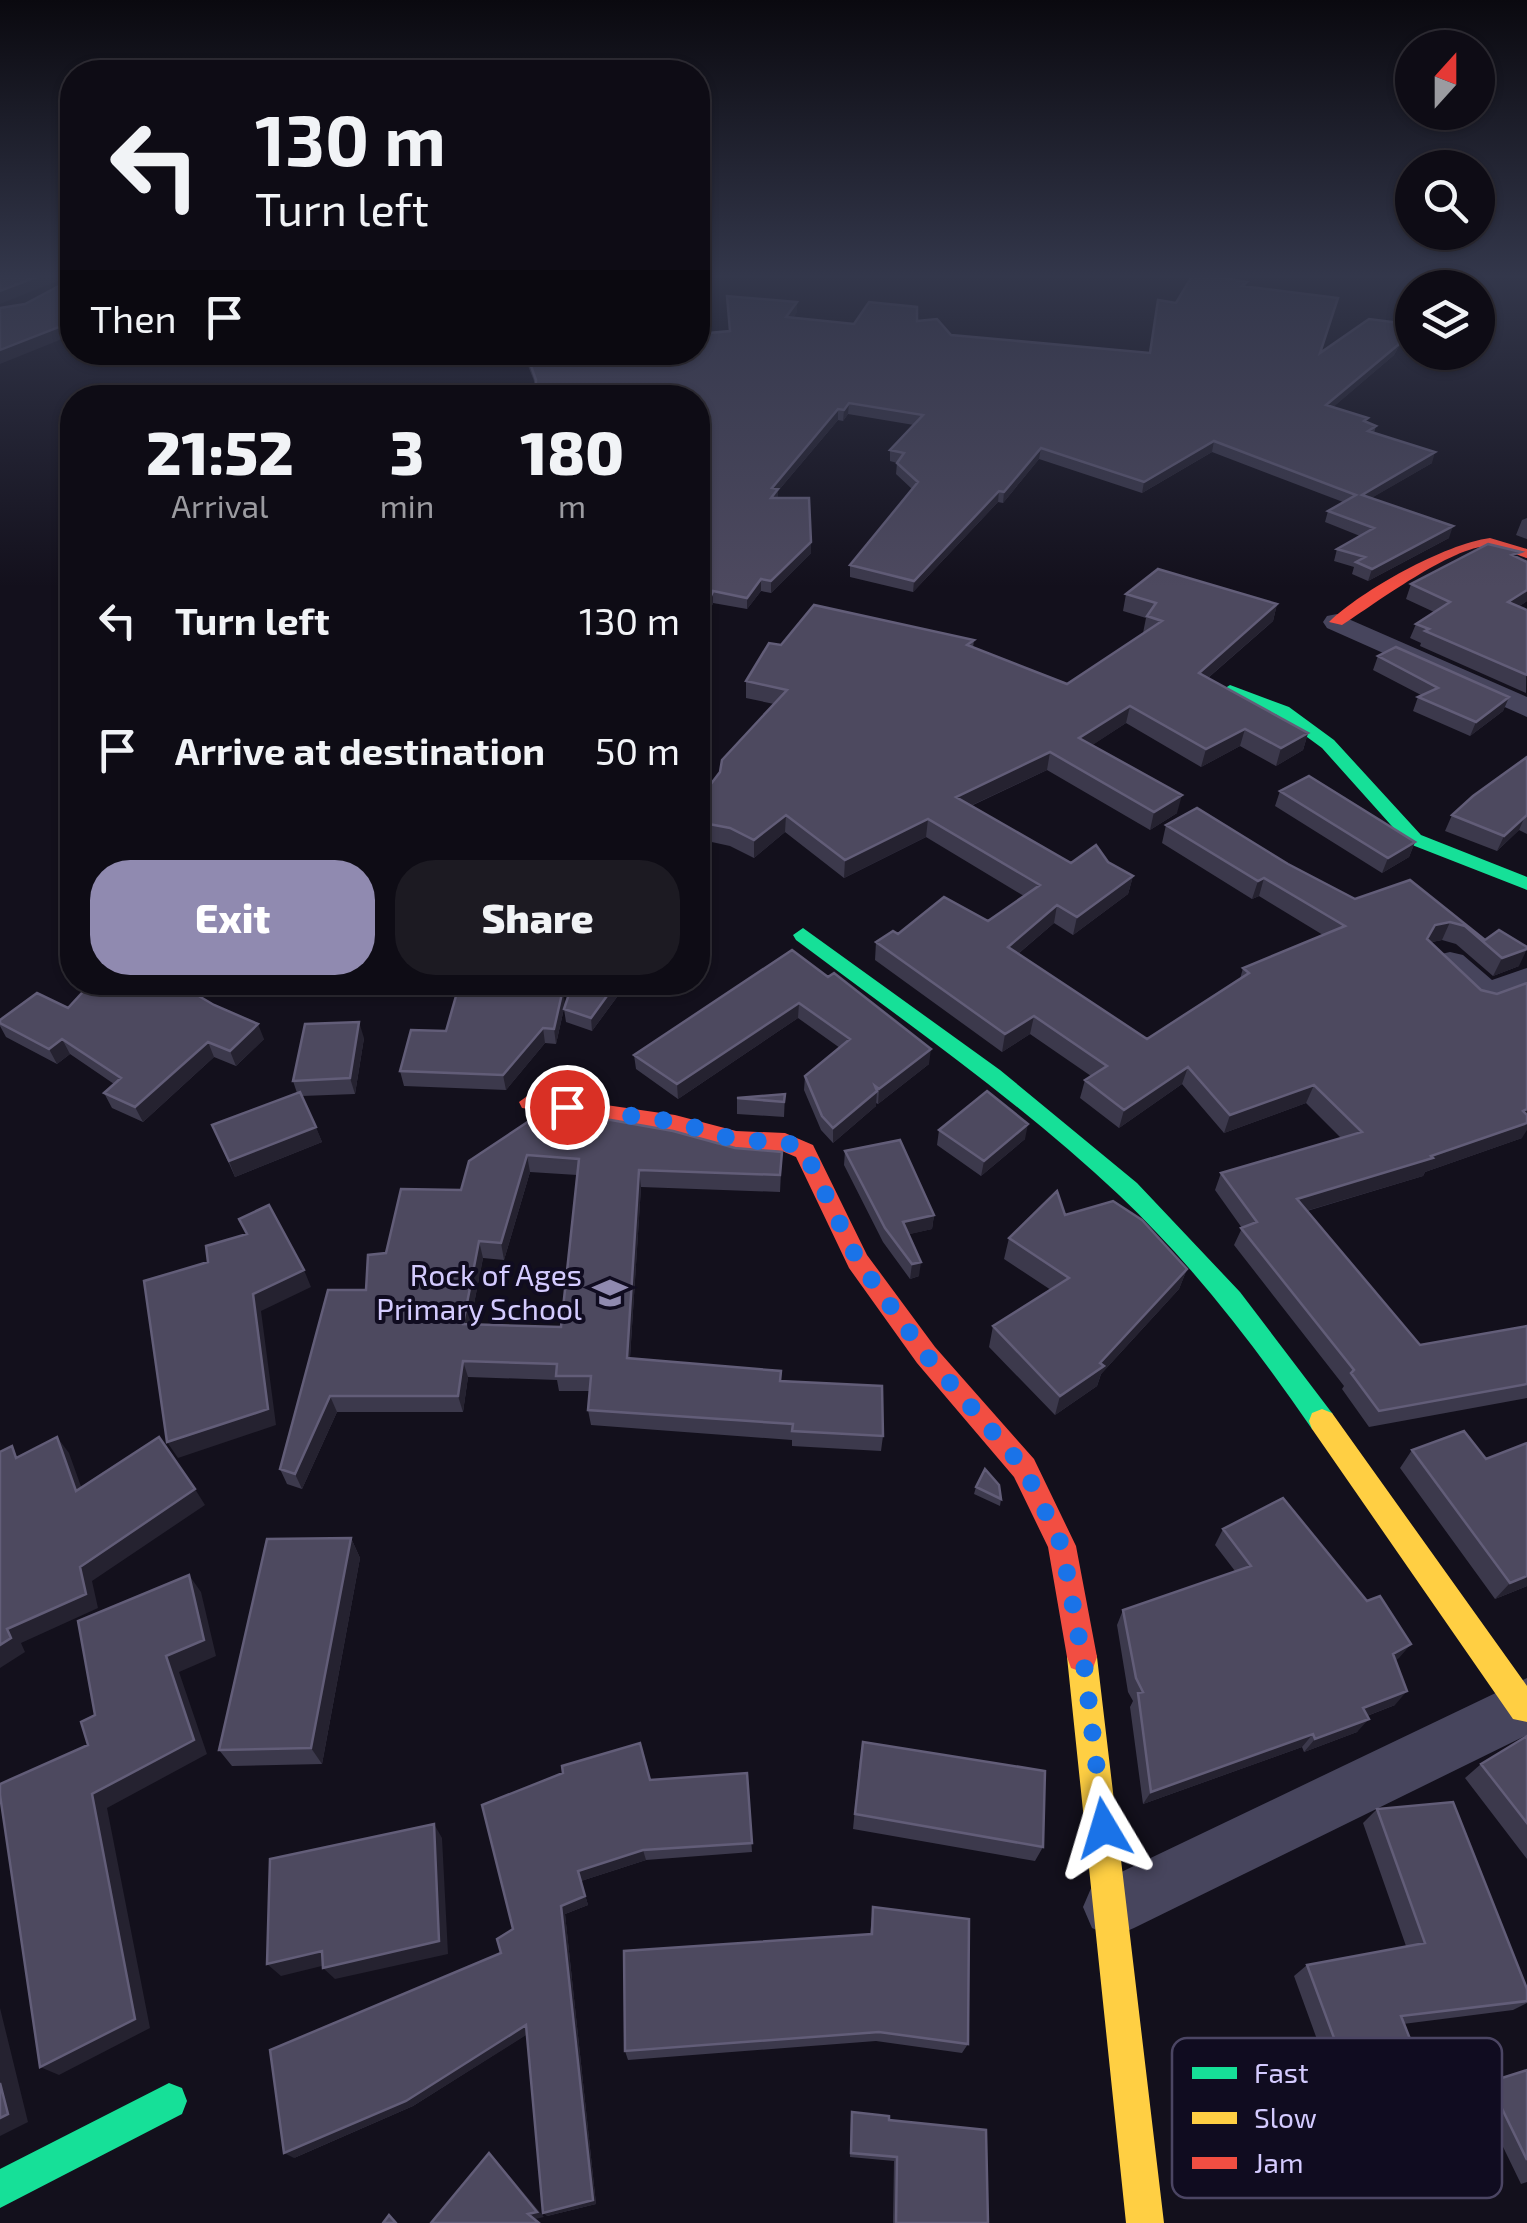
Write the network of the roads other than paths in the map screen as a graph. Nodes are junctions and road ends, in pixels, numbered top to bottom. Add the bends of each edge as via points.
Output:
1 (1527, 554) edge
2 (1337, 622) joint
3 (1230, 690) edge
4 (1527, 708) edge
5 (1527, 884) edge
6 (803, 935) dead end
7 (1441, 956) edge
8 (1527, 981) edge
9 (530, 1102) dead end
10 (1526, 1707) edge
11 (1113, 1907) junction
12 (169, 2102) dead end
13 (0, 2189) edge
14 (1145, 2223) edge

1 - 2 street via 1492,542 1474,544
2 - 4 street
3 - 5 street via 1283,711 1328,744 1414,840
6 - 10 street via 1060,1131 1169,1230 1264,1338
7 - 8 street via 1486,995
9 - 11 street via 676,1122 804,1150 858,1261 926,1355 1024,1468 1062,1546 1085,1671
10 - 11 street
11 - 14 street
12 - 13 street

